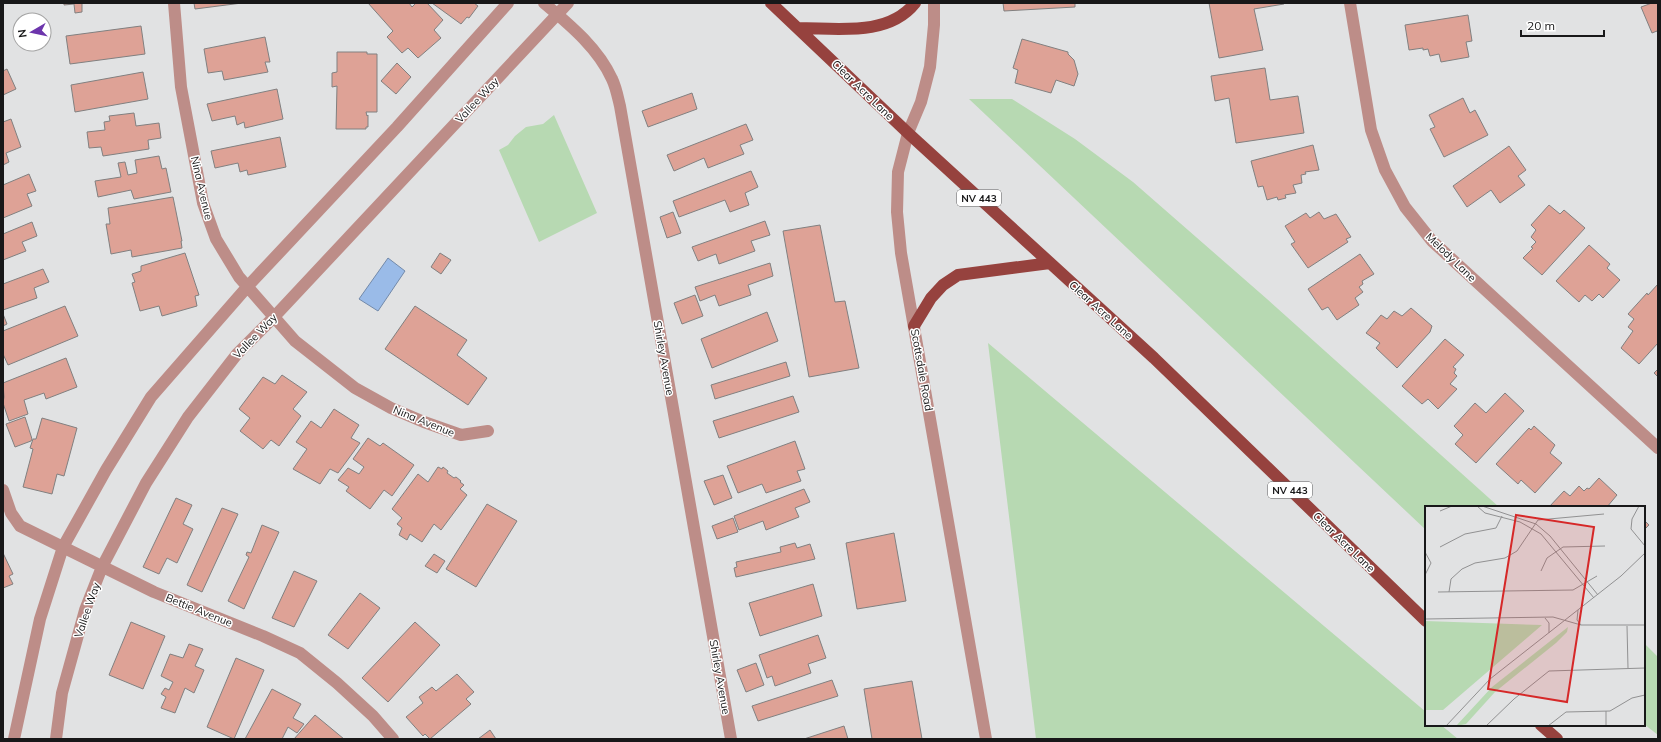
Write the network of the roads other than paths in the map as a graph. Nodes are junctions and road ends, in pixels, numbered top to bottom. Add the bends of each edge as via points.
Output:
1 (174, 3) edge
2 (508, 3) edge
3 (544, 3) edge
4 (568, 3) edge
5 (771, 3) edge
6 (915, 3) edge
7 (934, 3) edge
8 (1350, 3) edge
9 (558, 14) junction
10 (798, 28) junction
11 (908, 133) junction
12 (1050, 263) junction
13 (248, 286) junction
14 (274, 317) junction
15 (914, 326) junction
16 (488, 431) dead end
17 (1658, 448) edge
18 (3, 490) edge
19 (63, 547) junction
20 (102, 567) junction
21 (1425, 620) edge
22 (1542, 726) edge
23 (14, 739) edge
24 (56, 739) edge
25 (393, 739) edge
26 (731, 739) edge
27 (986, 739) edge
28 (1557, 739) edge

1 - 13 street, Nina Avenue via 181,87 204,203 216,239
2 - 13 street via 397,127
3 - 9 street, Shirley Avenue
4 - 9 street, Vallee Way
5 - 10 main road, Clear Acre Lane / NV 443
6 - 10 main road via 892,22 866,28
7 - 11 street, Scottsdale Road via 930,67 921,102
8 - 17 street, Melody Lane via 1371,130 1385,170 1405,207 1432,241
9 - 14 street, Vallee Way
9 - 26 street, Shirley Avenue via 587,42 601,60 613,80 620,106
10 - 11 main road, Clear Acre Lane / NV 443
11 - 12 main road, Clear Acre Lane / NV 443
11 - 15 street, Scottsdale Road via 898,172 897,212 901,253
12 - 15 main road via 958,275 942,285
12 - 21 main road, Clear Acre Lane / NV 443 via 1154,358
13 - 14 street, Nina Avenue
13 - 19 street via 151,397
14 - 16 street, Nina Avenue via 295,342 355,388 391,408 461,435
14 - 20 street, Vallee Way via 237,354 188,417 146,483
15 - 27 street, Scottsdale Road
18 - 19 street, Bettie Avenue via 11,513 20,526
19 - 20 street, Bettie Avenue
19 - 23 street via 40,619
20 - 24 street, Vallee Way via 85,610 62,693
20 - 25 street, Bettie Avenue via 154,592 300,653 373,716
22 - 28 main road

